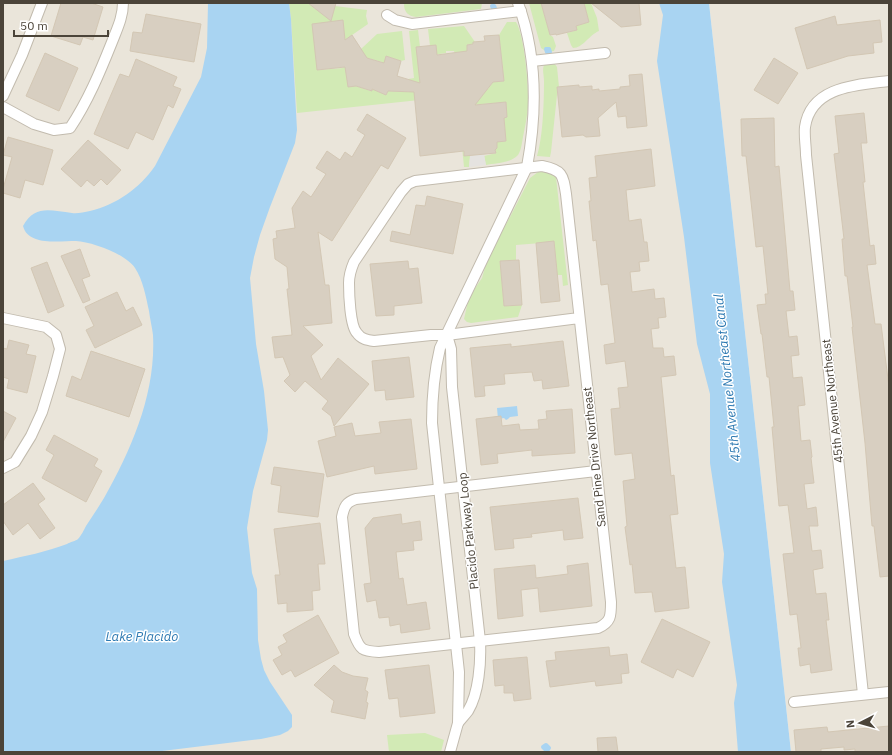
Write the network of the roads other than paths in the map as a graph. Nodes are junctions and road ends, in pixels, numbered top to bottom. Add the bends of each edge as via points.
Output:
1 (42, 3) edge
2 (123, 3) edge
3 (519, 7) edge
4 (387, 15) dead end
5 (605, 53) dead end
6 (532, 61) junction
7 (889, 81) edge
8 (3, 96) edge
9 (3, 107) edge
10 (527, 167) junction
11 (3, 318) edge
12 (579, 318) junction
13 (447, 335) junction
14 (3, 468) edge
15 (596, 471) junction
16 (464, 487) junction
17 (439, 490) junction
18 (480, 641) junction
19 (456, 643) junction
20 (889, 692) edge
21 (863, 694) junction
22 (794, 702) dead end
23 (458, 723) junction
24 (450, 752) edge

1 - 8 street
2 - 9 street via 107,55 83,109 70,128 54,130 34,124
3 - 4 street via 412,24
3 - 6 street, Placido Parkway Loop via 525,23
5 - 6 street
6 - 10 street, Placido Parkway Loop via 534,109
7 - 21 street, 45th Avenue Northeast via 846,87 826,95 812,108 806,127 806,155
10 - 12 street, Sand Pine Drive Northeast via 552,168 560,172 564,181
10 - 13 street, Placido Parkway Loop
10 - 13 street, Sand Pine Drive Northeast via 408,184 354,262 348,283 352,322 356,333 365,340 374,341
11 - 14 street via 46,328 56,335 60,349 42,412 31,436 15,462
12 - 13 street
12 - 15 street, Sand Pine Drive Northeast
13 - 16 street, Placido Parkway Loop via 451,349 452,387
13 - 17 street, Placido Parkway Loop via 436,362 432,398
15 - 16 street
15 - 18 street, Sand Pine Drive Northeast via 611,602 611,615 606,624 598,628
16 - 17 street
16 - 18 street, Placido Parkway Loop
17 - 19 street, Placido Parkway Loop
17 - 19 street, Sand Pine Drive Northeast via 356,499 349,501 344,508 342,516 354,634 358,644 366,651 379,652
18 - 19 street, Sand Pine Drive Northeast
18 - 23 street, Placido Parkway Loop via 480,660 474,694 468,711
19 - 23 street, Placido Parkway Loop via 459,672
20 - 21 street
21 - 22 street
23 - 24 street, Placido Parkway Loop

